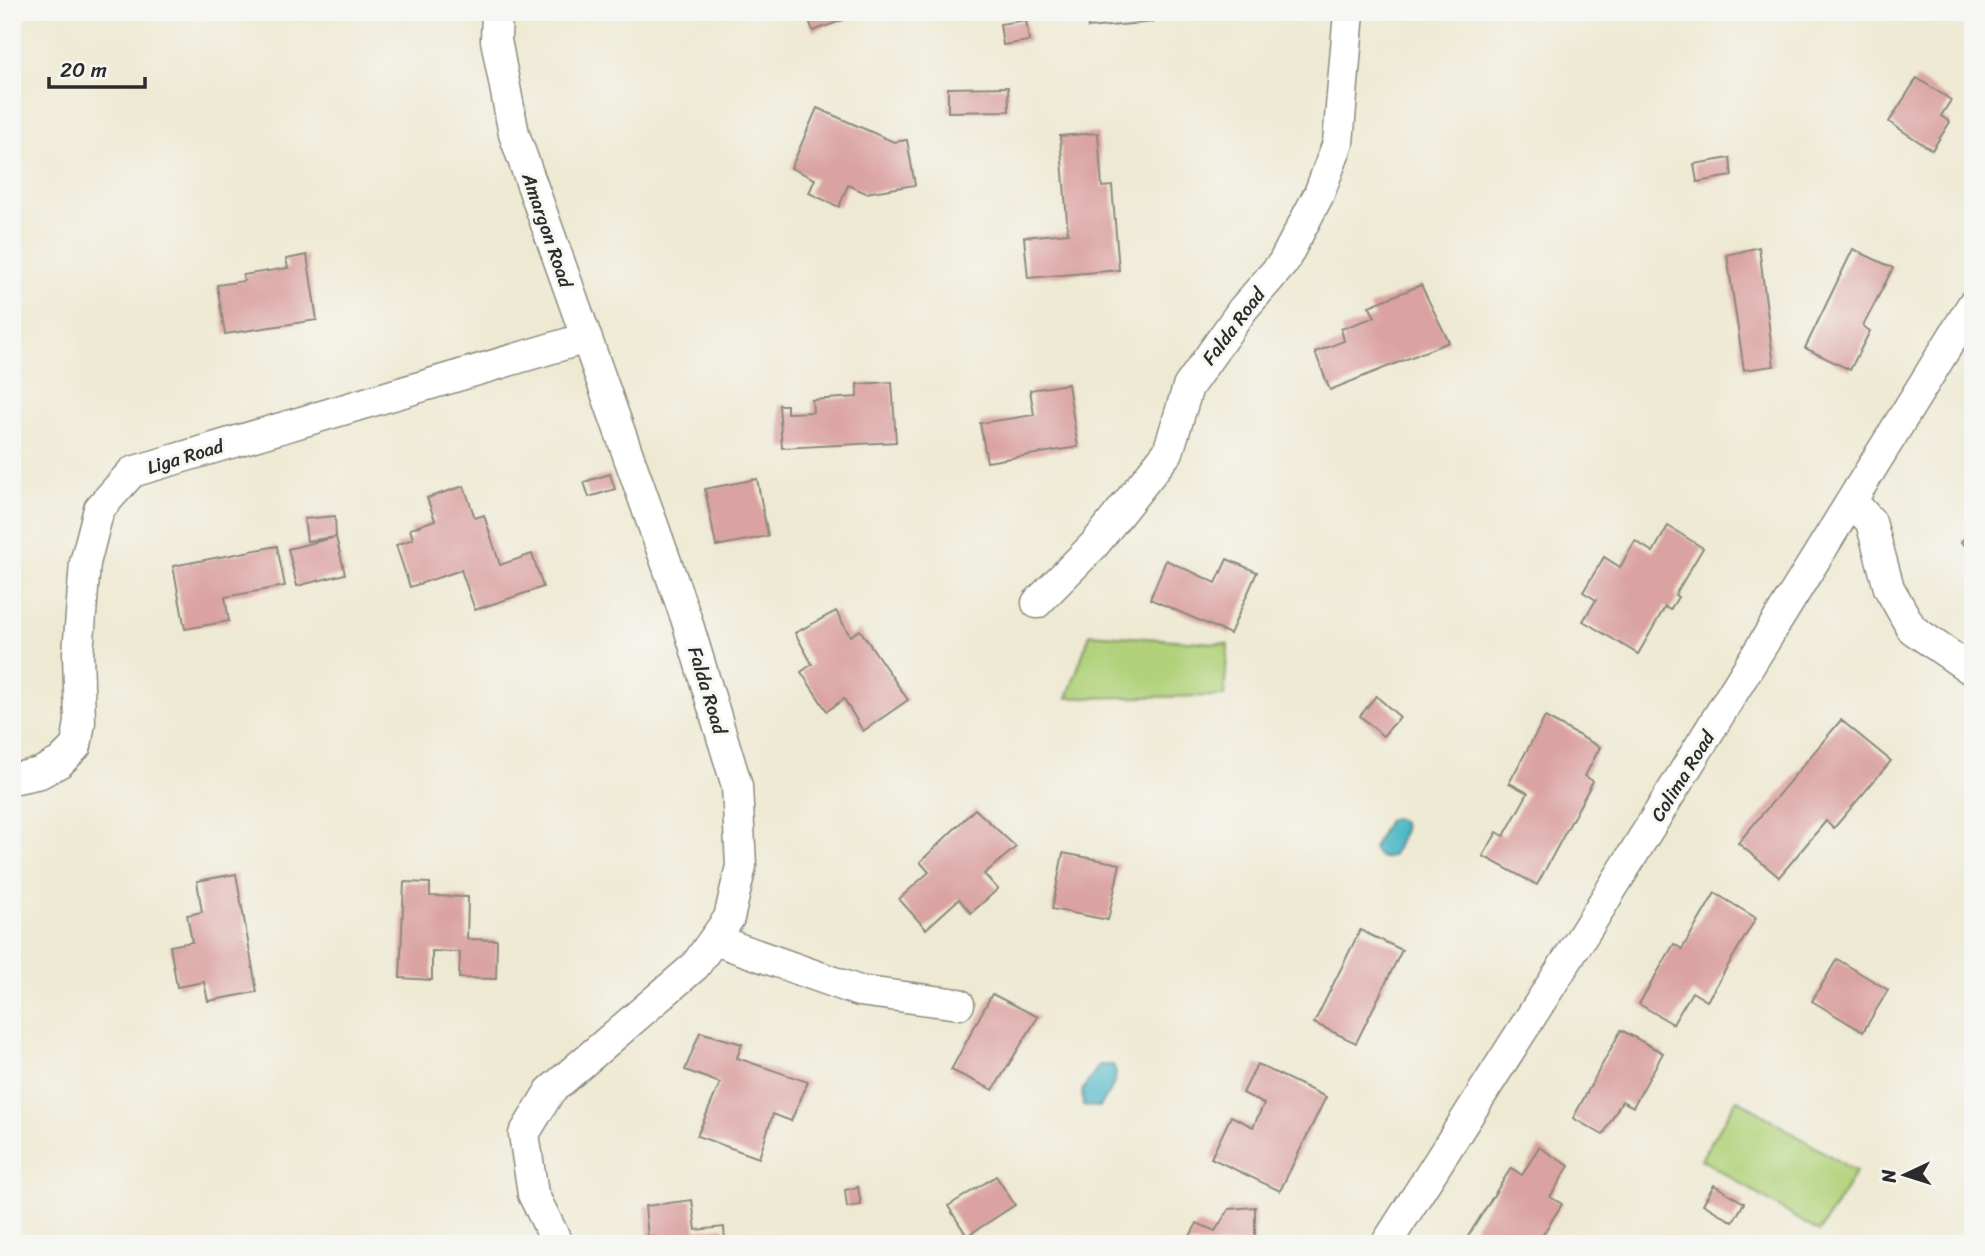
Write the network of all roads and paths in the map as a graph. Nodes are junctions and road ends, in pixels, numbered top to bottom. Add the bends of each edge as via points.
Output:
1 (497, 12) edge
2 (1349, 12) edge
3 (1973, 304) edge
4 (586, 338) junction
5 (625, 443) joint
6 (1853, 502) junction
7 (1037, 603) dead end
8 (1973, 671) edge
9 (12, 779) edge
10 (715, 940) junction
11 (959, 1004) dead end
12 (558, 1244) edge
13 (1385, 1244) edge

1 - 4 street, Amargon Road via 495,40 514,134
2 - 7 street, Falda Road via 1338,143 1319,194 1289,251 1188,387 1168,452 1094,545
3 - 6 street, Colima Road
4 - 5 street, Amargon Road
4 - 9 street, Liga Road via 132,472 99,509 85,563 76,746 40,773
5 - 10 street, Falda Road via 686,618 737,786 741,866 729,918
6 - 8 street via 1871,522 1889,588 1912,629
6 - 13 street, Colima Road
10 - 11 street via 859,991
10 - 12 street, Falda Road via 695,966 550,1091 524,1134 533,1194

